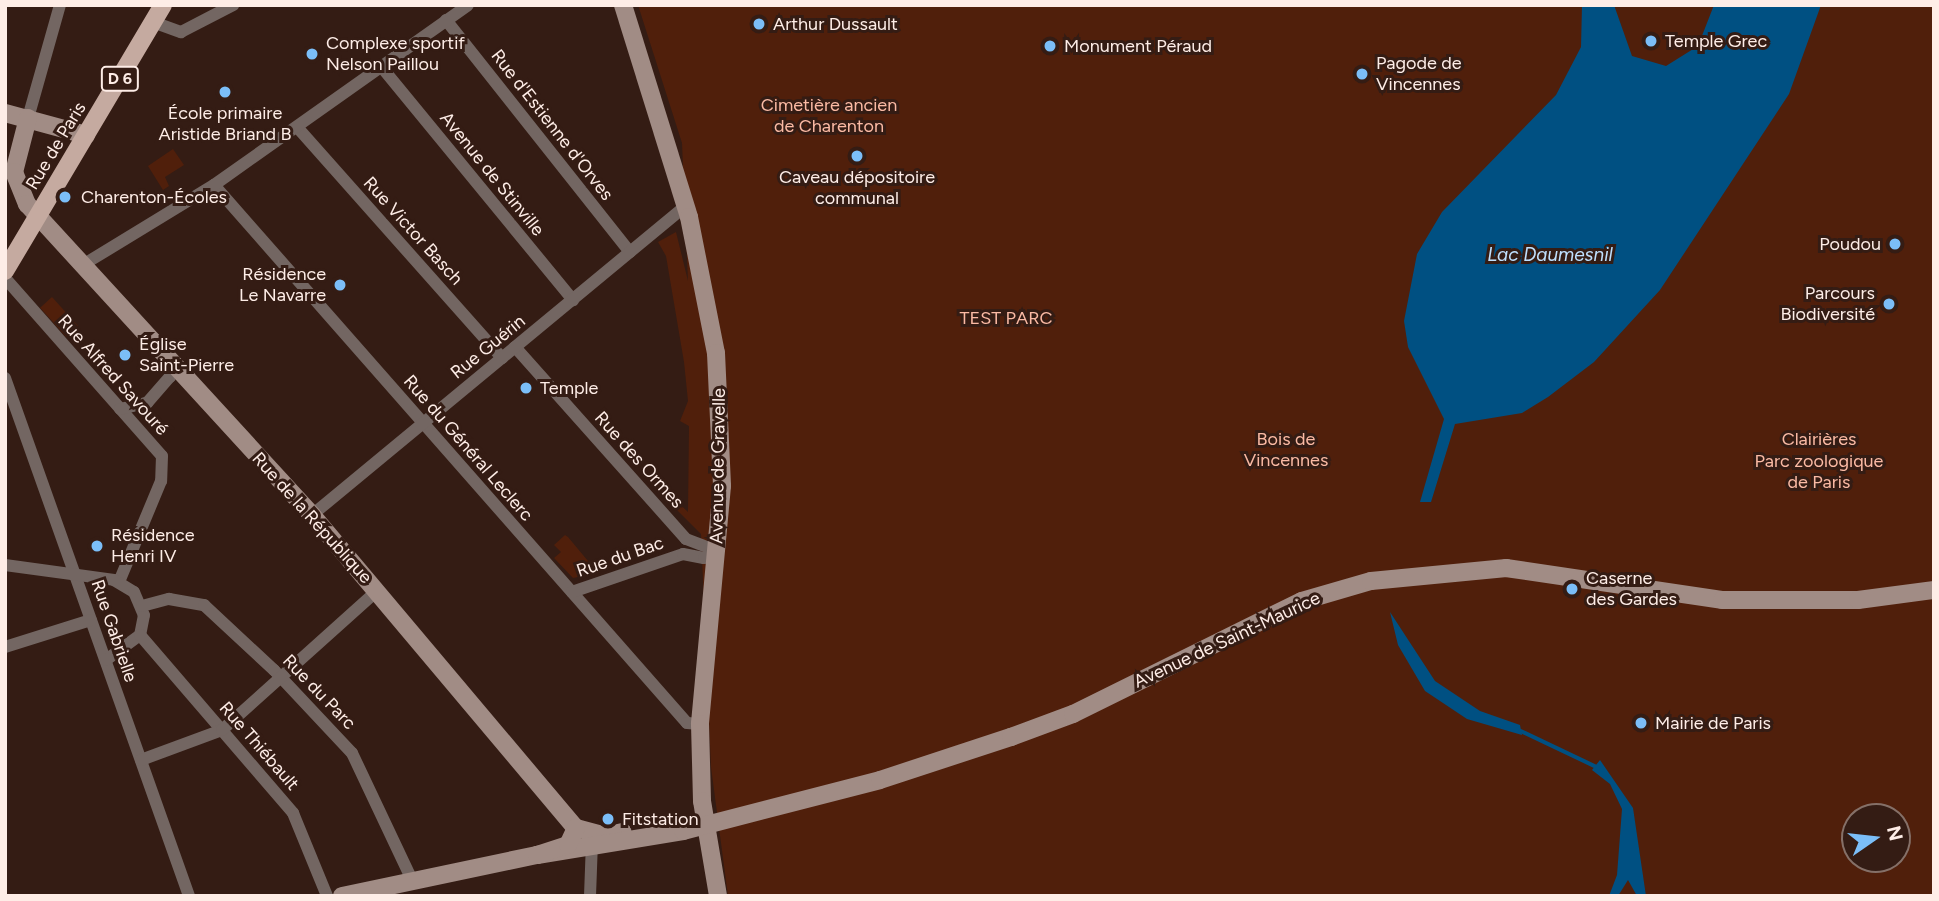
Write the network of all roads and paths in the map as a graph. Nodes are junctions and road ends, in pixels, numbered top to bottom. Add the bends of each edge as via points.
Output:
1 (60, 5) edge
2 (163, 5) edge
3 (233, 5) edge
4 (468, 5) edge
5 (623, 5) edge
6 (446, 20) junction
7 (153, 22) junction
8 (378, 73) junction
9 (5, 113) edge
10 (28, 118) junction
11 (297, 127) junction
12 (86, 135) junction
13 (214, 186) junction
14 (686, 206) junction
15 (38, 216) junction
16 (630, 252) junction
17 (86, 263) junction
18 (5, 271) edge
19 (5, 278) edge
20 (573, 300) junction
21 (515, 347) junction
22 (502, 358) junction
23 (171, 363) junction
24 (5, 378) edge
25 (120, 409) junction
26 (423, 423) junction
27 (312, 515) junction
28 (688, 548) junction
29 (718, 551) junction
30 (5, 565) edge
31 (77, 578) junction
32 (120, 582) junction
33 (1934, 590) edge
34 (377, 591) junction
35 (572, 593) junction
36 (142, 606) junction
37 (91, 620) junction
38 (140, 635) junction
39 (5, 647) edge
40 (106, 660) junction
41 (279, 675) junction
42 (699, 724) junction
43 (222, 730) junction
44 (141, 760) junction
45 (704, 821) junction
46 (576, 828) junction
47 (606, 836) junction
48 (584, 850) junction
49 (537, 855) junction
50 (412, 880) junction
51 (382, 891) edge
52 (188, 896) edge
53 (327, 896) edge
54 (342, 896) edge
55 (590, 896) edge
56 (718, 896) edge

1 - 10 street
2 - 7 main road, Rue de Paris / D 6
3 - 7 street via 181,32
4 - 6 street
5 - 14 main road, Avenue de Gravelle
6 - 8 street
6 - 16 street, Rue d'Estienne d'Orves
7 - 12 main road, Rue de Paris / D 6
8 - 11 street via 352,84
8 - 20 street, Avenue de Stinville
9 - 10 main road
10 - 12 main road
10 - 15 main road, Rue de la République via 15,181
11 - 13 street
11 - 22 street, Rue Victor Basch
12 - 15 main road, Rue de Paris / D 6
13 - 17 street
13 - 26 street, Rue du Général Leclerc
14 - 16 street, Rue Guérin
14 - 29 main road, Avenue de Gravelle via 711,313 720,391
15 - 17 main road, Rue de la République
15 - 18 main road, Rue de Paris
16 - 20 street, Rue Guérin
17 - 23 main road, Rue de la République
19 - 25 street, Rue Alfred Savouré
20 - 21 street, Rue Guérin
21 - 22 street, Rue Guérin
21 - 28 street, Rue des Ormes
22 - 26 street, Rue Guérin
23 - 25 street via 170,377 147,403
23 - 27 main road, Rue de la République
24 - 31 street, Rue Gabrielle
25 - 32 street, Rue Alfred Savouré via 162,456 165,469
26 - 27 street, Rue Guérin
26 - 35 street, Rue du Général Leclerc
27 - 34 main road, Rue de la République
28 - 29 street
28 - 35 street, Rue du Bac
29 - 42 main road, Avenue de Gravelle
30 - 31 street
31 - 32 street
31 - 37 street, Rue Gabrielle
32 - 36 street
33 - 45 main road, Avenue de Saint-Maurice via 1844,600 1722,600 1506,568 1371,581 1302,601 1073,713 1011,737 880,780
34 - 41 street
34 - 46 main road, Rue de la République
35 - 42 street, Rue du Général Leclerc via 687,723
36 - 38 street
36 - 41 street, Rue du Parc via 169,599 204,605
37 - 39 street
37 - 40 street, Rue Gabrielle
38 - 40 street
38 - 43 street, Rue Thiébault
40 - 44 street, Rue Gabrielle
41 - 43 street
41 - 50 street, Rue du Parc via 352,753
42 - 45 main road, Avenue de Gravelle
43 - 44 street
43 - 53 street, Rue Thiébault via 293,813
44 - 52 street, Rue Gabrielle
45 - 47 main road via 680,819
45 - 48 main road
45 - 56 main road, Avenue de Gravelle
46 - 47 main road
46 - 49 main road via 568,845
47 - 48 street
48 - 49 main road
48 - 55 street
49 - 50 main road
50 - 51 main road
51 - 54 main road

